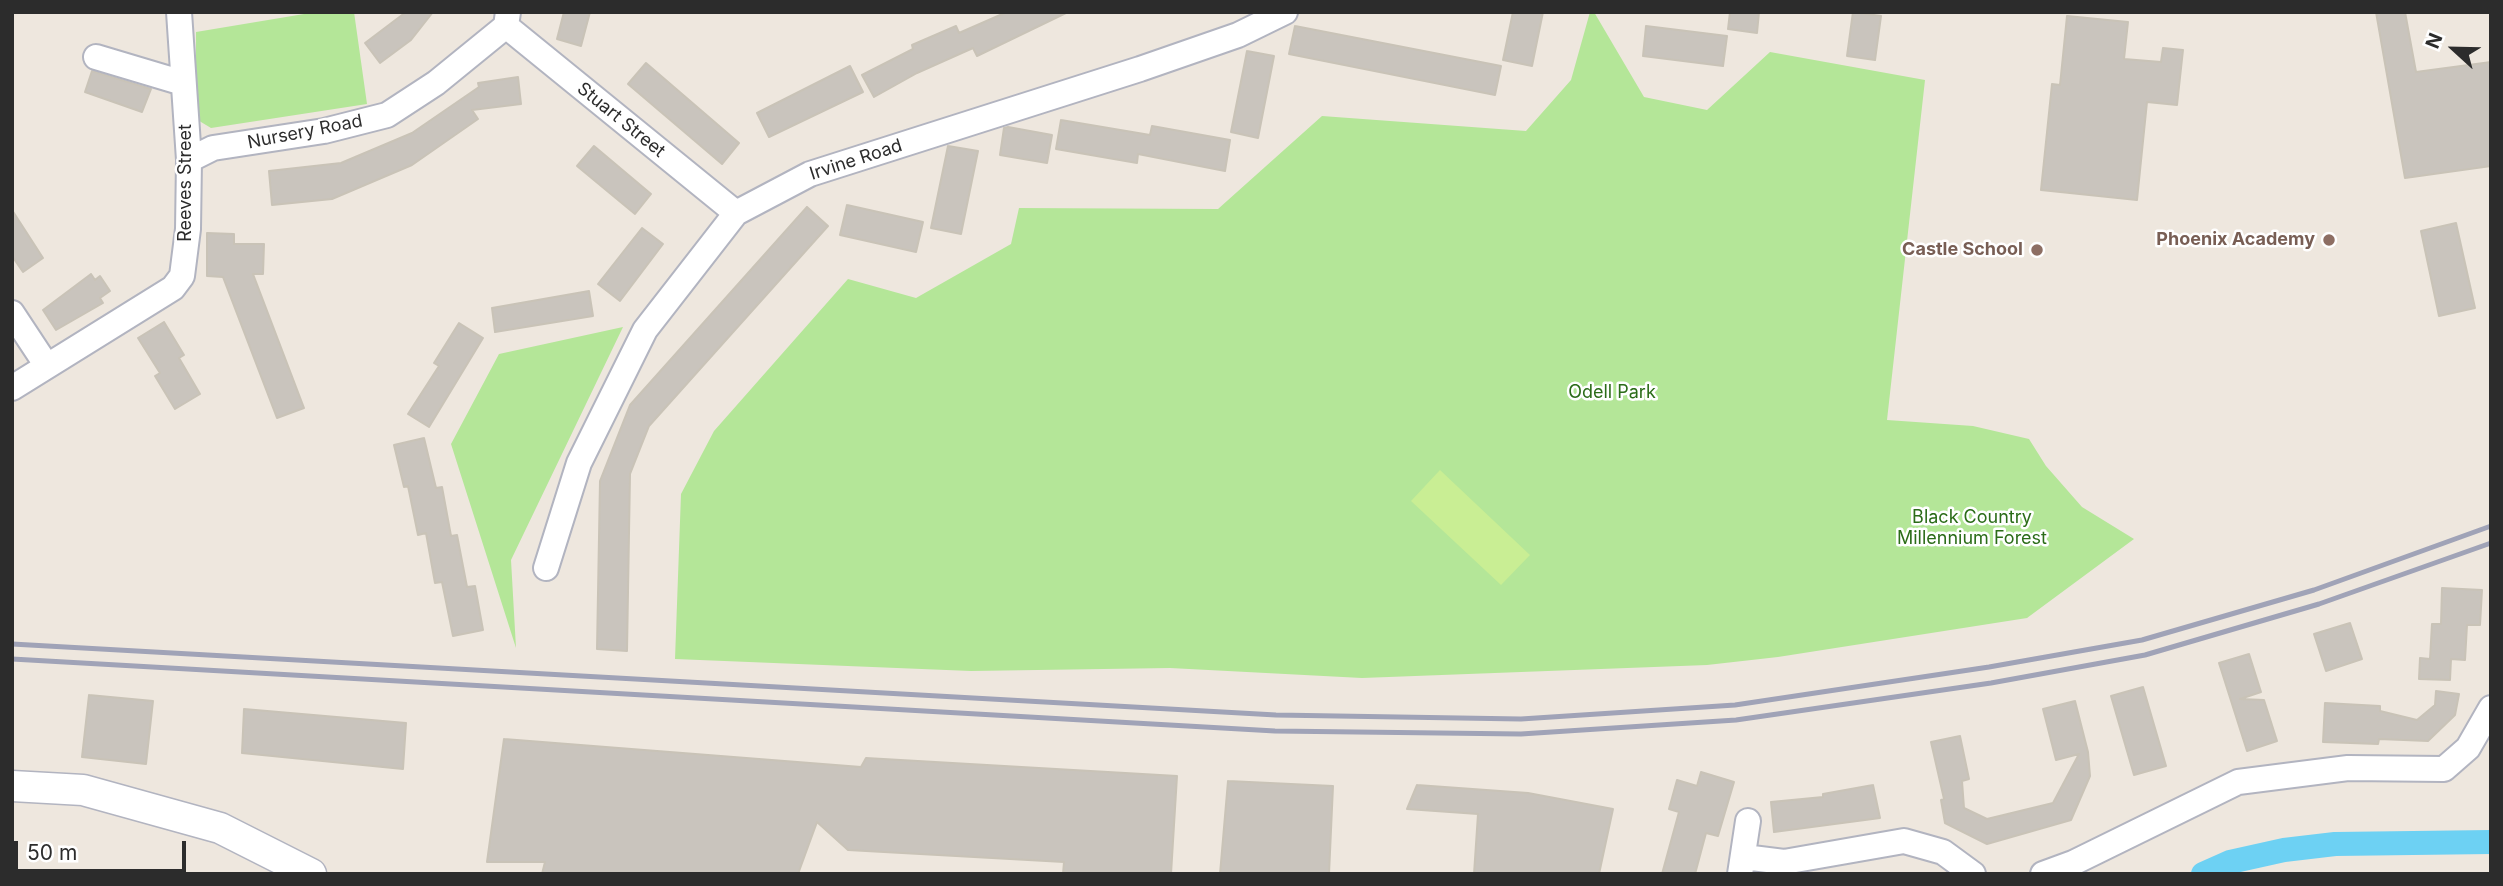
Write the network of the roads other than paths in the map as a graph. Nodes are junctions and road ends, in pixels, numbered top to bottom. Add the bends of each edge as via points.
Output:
1 (179, 12) edge
2 (1285, 12) edge
3 (507, 19) edge
4 (96, 57) dead end
5 (183, 83) junction
6 (189, 160) junction
7 (736, 213) junction
8 (12, 313) edge
9 (47, 366) junction
10 (12, 388) edge
11 (546, 568) dead end
12 (2491, 708) edge
13 (12, 786) edge
14 (1748, 821) dead end
15 (1742, 865) edge
16 (312, 874) edge
17 (1973, 874) edge
18 (2043, 874) edge

1 - 5 street, Reeves Street
2 - 7 street, Irvine Road via 1238,35 1140,69 810,174
3 - 6 street, Nursery Road via 436,83 387,115 324,131 213,148
3 - 7 street, Stuart Street
4 - 5 street
5 - 6 street, Reeves Street
6 - 9 street, Reeves Street via 188,229 181,276 173,288
7 - 11 street, Irvine Road via 645,330 579,463
8 - 9 street
9 - 10 street, Reeves Street
12 - 18 street via 2469,748 2444,769 2348,768 2238,782
13 - 16 street via 83,790 220,828
14 - 15 street
15 - 17 street via 1784,863 1904,841 1944,852

